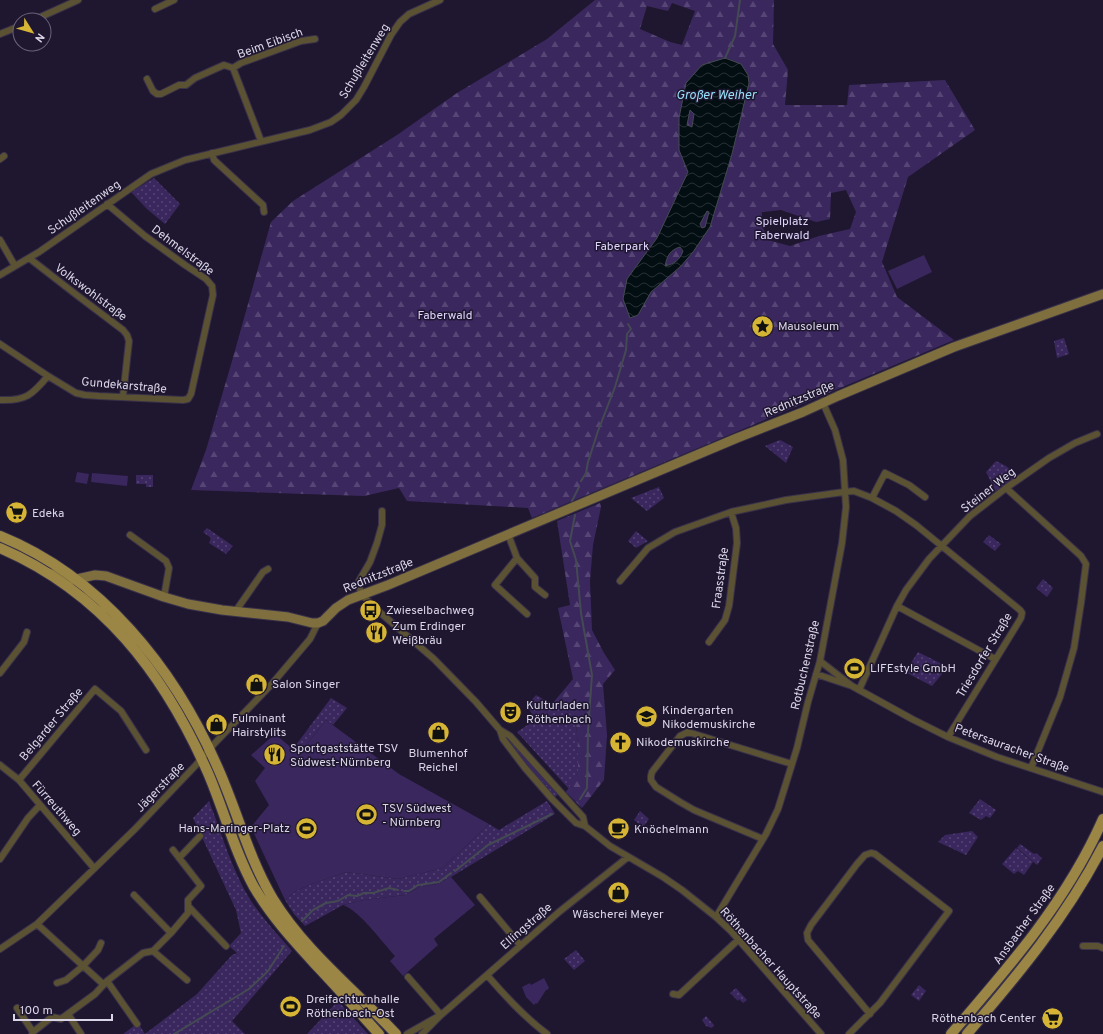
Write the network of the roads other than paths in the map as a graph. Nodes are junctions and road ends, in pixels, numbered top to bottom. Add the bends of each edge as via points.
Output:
1 (59, 0) edge
2 (78, 0) edge
3 (174, 0) edge
4 (440, 0) edge
5 (63, 7) junction
6 (155, 9) dead end
7 (52, 12) edge
8 (12, 29) edge
9 (0, 34) edge
10 (314, 39) dead end
11 (234, 68) junction
12 (147, 78) dead end
13 (261, 141) junction
14 (212, 153) junction
15 (107, 204) junction
16 (264, 212) dead end
17 (0, 240) edge
18 (29, 258) junction
19 (15, 266) junction
20 (0, 275) edge
21 (1103, 294) edge
22 (0, 344) edge
23 (48, 376) junction
24 (123, 396) junction
25 (188, 399) joint
26 (0, 400) edge
27 (823, 403) junction
28 (1097, 434) dead end
29 (1006, 488) junction
30 (844, 492) junction
31 (925, 497) dead end
32 (872, 498) junction
33 (382, 511) dead end
34 (731, 512) junction
35 (508, 534) junction
36 (130, 535) dead end
37 (0, 536) edge
38 (941, 546) junction
39 (0, 548) edge
40 (518, 558) junction
41 (268, 569) dead end
42 (46, 572) junction
43 (76, 579) junction
44 (620, 581) dead end
45 (362, 595) junction
46 (545, 595) dead end
47 (164, 597) junction
48 (897, 606) junction
49 (235, 612) junction
50 (527, 614) dead end
51 (318, 623) junction
52 (27, 632) dead end
53 (709, 642) dead end
54 (995, 659) junction
55 (820, 661) junction
56 (0, 673) edge
57 (816, 674) junction
58 (852, 686) junction
59 (859, 690) junction
60 (500, 730) junction
61 (948, 737) junction
62 (209, 748) junction
63 (146, 750) dead end
64 (202, 759) junction
65 (792, 764) junction
66 (0, 765) edge
67 (1031, 768) junction
68 (19, 780) junction
69 (1103, 792) edge
70 (40, 805) junction
71 (1103, 819) edge
72 (585, 826) junction
73 (200, 836) dead end
74 (763, 839) junction
75 (1103, 846) edge
76 (173, 850) dead end
77 (628, 857) junction
78 (179, 858) junction
79 (0, 859) edge
80 (94, 868) junction
81 (134, 895) dead end
82 (480, 896) dead end
83 (189, 907) junction
84 (716, 917) junction
85 (37, 924) junction
86 (171, 933) junction
87 (738, 940) junction
88 (101, 943) dead end
89 (520, 945) junction
90 (226, 946) dead end
91 (1083, 946) dead end
92 (1103, 948) edge
93 (0, 949) edge
94 (153, 951) junction
95 (83, 966) junction
96 (487, 975) junction
97 (408, 977) dead end
98 (187, 980) dead end
99 (105, 982) junction
100 (57, 983) dead end
101 (673, 994) dead end
102 (17, 1008) dead end
103 (68, 1014) junction
104 (870, 1014) junction
105 (441, 1015) junction
106 (137, 1024) dead end
107 (32, 1033) edge
108 (81, 1034) edge
109 (379, 1034) edge
110 (396, 1034) edge
111 (407, 1034) edge
112 (422, 1034) edge
113 (547, 1034) edge
114 (821, 1034) edge
115 (849, 1034) edge
116 (951, 1034) edge
117 (967, 1034) edge

1 - 5 street
2 - 5 street
3 - 6 street
4 - 13 street, Schußleitenweg via 409,14 400,22 356,100 341,115 310,130
5 - 7 street
8 - 9 street
10 - 11 street, Beim Eibisch via 301,41 241,63
11 - 12 street, Beim Eibisch via 224,65 195,78 186,85 161,94 153,91
11 - 13 street, Beim Eibisch
13 - 14 street, Schußleitenweg
14 - 15 street, Schußleitenweg via 151,174
14 - 16 street via 214,160 263,205
15 - 18 street, Schußleitenweg
15 - 25 street, Dehmelstraße via 212,286 213,295
17 - 19 street
18 - 19 street, Schußleitenweg
18 - 24 street, Volkswohlstraße via 127,335
19 - 20 street, Schußleitenweg
21 - 27 main road, Rednitzstraße via 964,343
22 - 23 street, Gundekarstraße
23 - 24 street, Gundekarstraße via 76,393
23 - 26 street via 35,391 22,398
24 - 25 street, Gundekarstraße
27 - 30 street, Rotbuchenstraße via 835,430 843,460
27 - 35 main road, Rednitzstraße
28 - 29 street, Steiner Weg via 1049,458
29 - 38 street, Steiner Weg via 970,516
29 - 67 street via 1081,556 1086,564 1074,648 1054,712
30 - 32 street via 854,491
30 - 34 street via 786,500
30 - 55 street, Rotbuchenstraße via 846,507 842,542
31 - 32 street via 909,485 885,473
32 - 38 street via 916,525
33 - 45 street via 382,525 377,543 359,581
34 - 44 street via 675,532 648,548
34 - 53 street, Fraasstraße via 737,543 729,606 725,620
35 - 40 street
35 - 45 main road, Rednitzstraße
36 - 47 street via 166,561 169,568
37 - 43 main road via 41,556
38 - 48 street, Steiner Weg via 917,575
38 - 54 street, Triesdorfer Straße via 1022,613
39 - 42 main road
40 - 46 street via 535,578 535,587
40 - 50 street via 495,585
41 - 49 street via 263,572
42 - 43 main road via 68,580
42 - 64 main road via 90,603 135,649 173,705
43 - 47 main road via 95,575 106,576
43 - 62 main road via 112,610 143,645 176,689
45 - 51 main road, Rednitzstraße via 348,600
45 - 60 street, Röthenbacher Hauptstraße via 434,659
47 - 49 main road
48 - 54 street
48 - 59 street, Steiner Weg
49 - 51 main road via 288,617
51 - 62 street, Jägerstraße via 310,639 271,685
52 - 56 street via 24,642
54 - 61 street, Triesdorfer Straße
55 - 57 street, Rotbuchenstraße
55 - 58 street, Petersauracher Straße
57 - 58 street, Petersauracher Straße
57 - 65 street, Rotbuchenstraße
58 - 59 street, Petersauracher Straße
59 - 61 street, Petersauracher Straße
60 - 72 street, Röthenbacher Hauptstraße via 510,736 583,817
60 - 72 street, Röthenbacher Hauptstraße via 503,739 553,800 576,823
61 - 67 street, Petersauracher Straße
62 - 64 street, Jägerstraße
62 - 110 main road via 257,869 277,906 314,953
63 - 68 street, Belgarder Straße via 121,711 95,689
64 - 80 street, Jägerstraße
64 - 109 main road via 242,861 259,895 286,932
65 - 74 street, Rotbuchenstraße via 778,809
65 - 74 street via 688,732 680,736 652,772 651,780 656,786 680,802
66 - 68 street, Fürreuthweg
67 - 69 street, Petersauracher Straße
68 - 70 street, Fürreuthweg
70 - 79 street
70 - 80 street, Fürreuthweg
71 - 116 main road, Ansbacher Straße via 1084,858 1056,904 1017,956
72 - 77 street, Röthenbacher Hauptstraße
73 - 78 street
74 - 84 street, Rotbuchenstraße
75 - 117 main road, Ansbacher Straße via 1056,924
76 - 78 street
77 - 84 street, Röthenbacher Hauptstraße via 682,890
77 - 89 street, Ellingstraße
78 - 83 street via 201,886 188,900
80 - 85 street, Jägerstraße
81 - 86 street
82 - 89 street
83 - 86 street via 188,914
83 - 90 street
84 - 87 street, Röthenbacher Hauptstraße
85 - 93 street, Jägerstraße
85 - 95 street
86 - 94 street
87 - 101 street via 679,995
87 - 114 street, Röthenbacher Hauptstraße
88 - 95 street
89 - 96 street, Ellingstraße
91 - 92 street
94 - 98 street
94 - 99 street via 142,953
95 - 99 street
95 - 100 street via 66,980
96 - 105 street, Ellingstraße
96 - 113 street via 511,1002
97 - 105 street
99 - 103 street via 95,994
99 - 106 street
102 - 107 street
103 - 107 street via 61,1019 52,1017
103 - 108 street
104 - 104 street via 949,911 871,853 865,855 810,925 807,935 808,940
104 - 115 street
105 - 111 street, Ellingstraße
105 - 112 street, Ellingstraße

